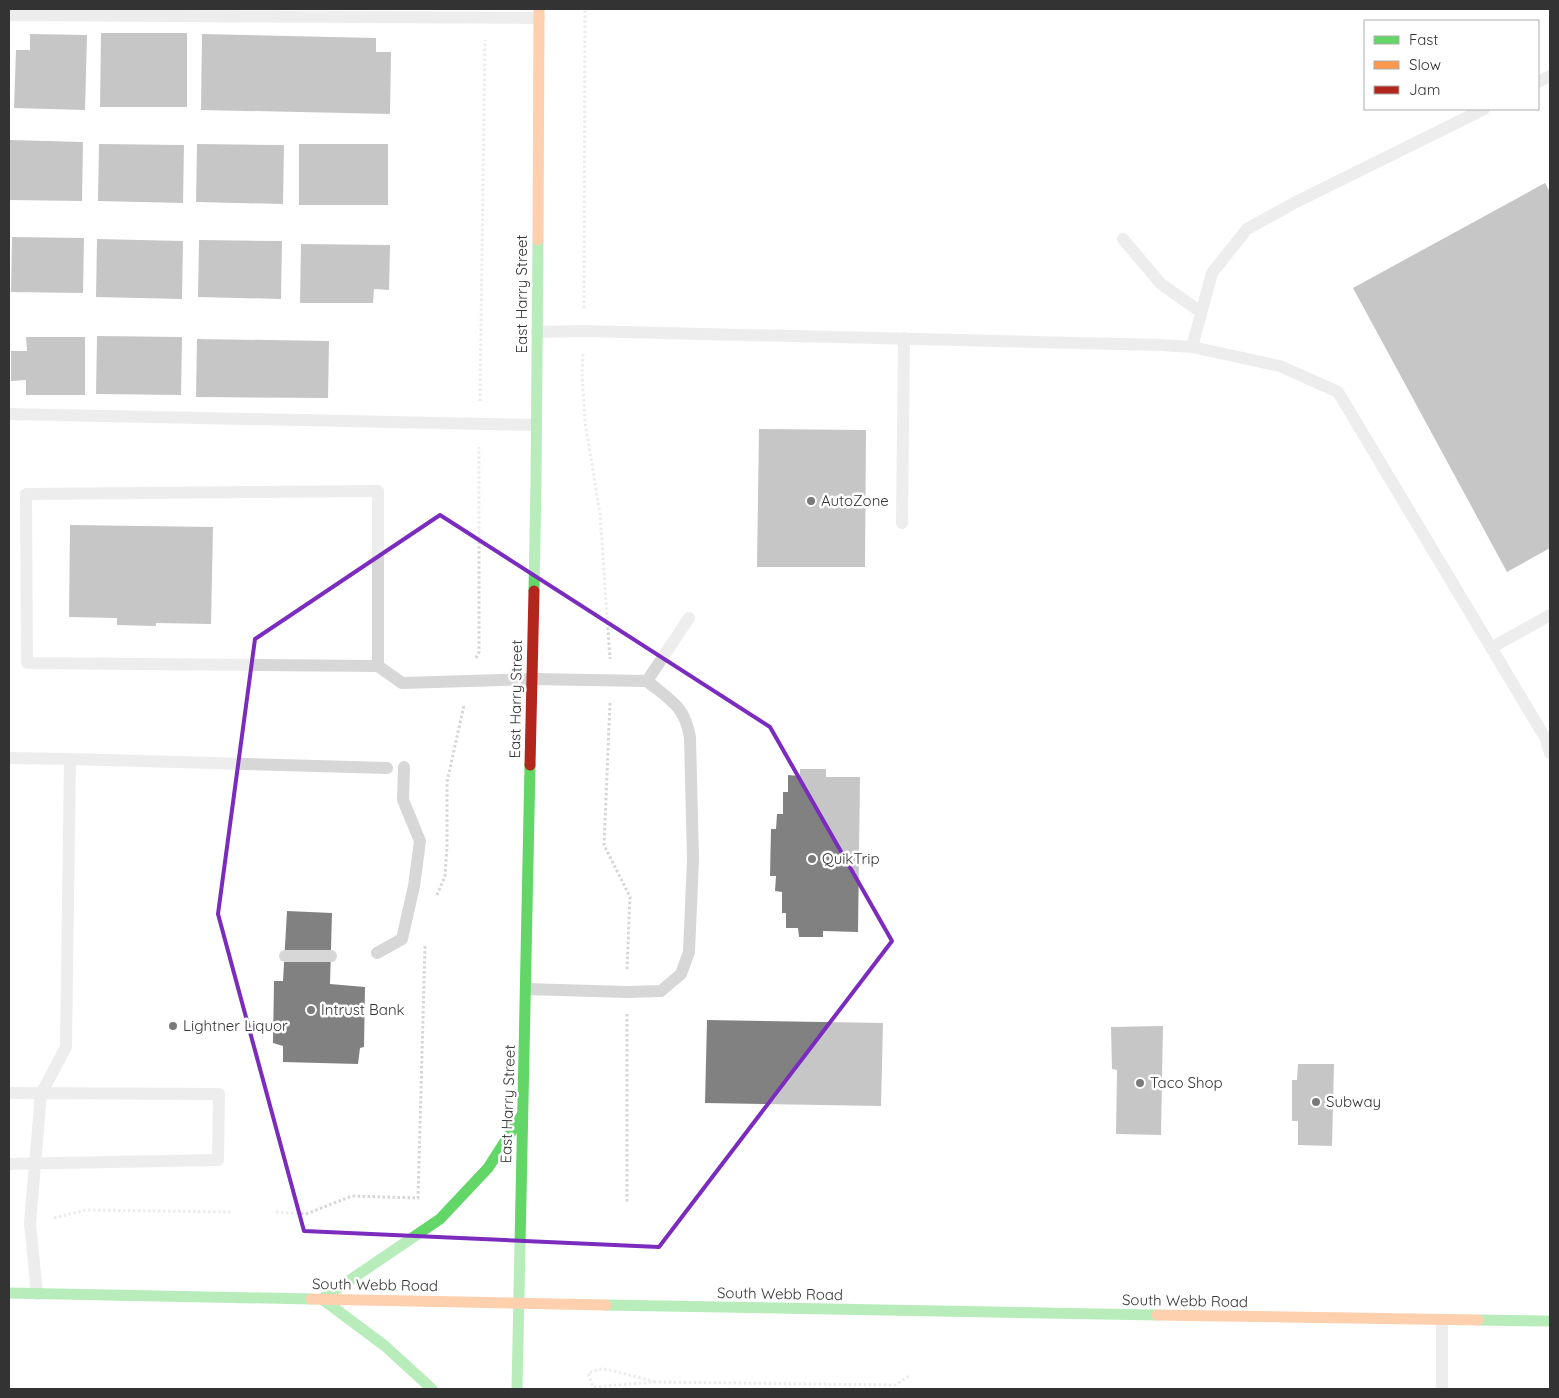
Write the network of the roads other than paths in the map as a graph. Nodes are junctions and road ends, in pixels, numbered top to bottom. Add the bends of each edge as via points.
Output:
1 (539, 13) edge
2 (9, 15) edge
3 (1482, 110) edge
4 (1124, 239) dead end
5 (1201, 312) junction
6 (537, 332) junction
7 (904, 338) junction
8 (1192, 347) junction
9 (9, 414) edge
10 (536, 425) junction
11 (902, 523) dead end
12 (1550, 615) edge
13 (688, 618) dead end
14 (1491, 648) junction
15 (378, 666) junction
16 (532, 680) junction
17 (647, 681) junction
18 (1550, 753) edge
19 (9, 758) edge
20 (70, 759) junction
21 (387, 768) dead end
22 (404, 768) dead end
23 (377, 953) dead end
24 (285, 956) dead end
25 (331, 956) dead end
26 (526, 989) junction
27 (9, 1093) edge
28 (41, 1094) junction
29 (522, 1114) junction
30 (9, 1164) edge
31 (35, 1164) junction
32 (9, 1293) edge
33 (37, 1294) junction
34 (322, 1299) junction
35 (518, 1303) junction
36 (1442, 1320) junction
37 (1550, 1321) edge
38 (432, 1389) edge
39 (517, 1389) edge
40 (1442, 1389) edge

1 - 2 lane via 485,19
1 - 6 main road, East Harry Street
3 - 5 lane via 1247,229 1212,273
4 - 5 lane via 1161,284
5 - 8 lane
6 - 7 lane via 583,330
6 - 10 main road, East Harry Street
7 - 8 lane
7 - 11 lane
8 - 14 lane via 1280,366 1338,392
9 - 10 lane
10 - 16 main road, East Harry Street
12 - 14 lane
13 - 17 lane
14 - 18 lane via 1546,739
15 - 15 lane via 378,491 26,494 27,663
15 - 16 lane via 402,683
16 - 17 lane
16 - 26 main road, East Harry Street
17 - 26 lane via 680,708 690,738 693,860 689,952 681,974 661,991
19 - 20 lane
20 - 21 lane
20 - 28 lane via 66,1047
22 - 23 lane via 403,800 420,841 417,862 402,939
24 - 25 lane
26 - 29 main road, East Harry Street
27 - 28 lane
28 - 31 lane
28 - 31 lane via 219,1094 218,1160
29 - 34 main road via 488,1168 440,1219
29 - 35 main road, East Harry Street
30 - 31 lane
31 - 33 lane via 30,1223
32 - 33 main road, South Webb Road
33 - 34 main road, South Webb Road
34 - 35 main road, South Webb Road
34 - 38 main road via 385,1346
35 - 36 main road, South Webb Road
35 - 39 main road, East Harry Street
36 - 37 main road, South Webb Road
36 - 40 lane

